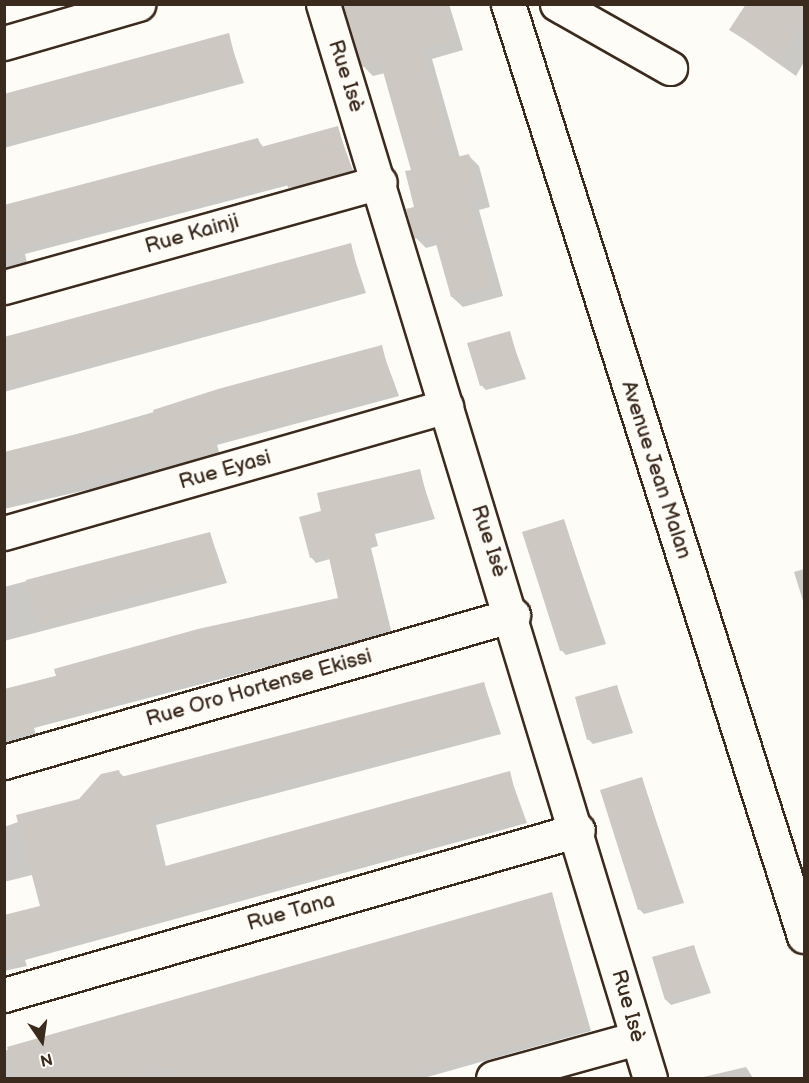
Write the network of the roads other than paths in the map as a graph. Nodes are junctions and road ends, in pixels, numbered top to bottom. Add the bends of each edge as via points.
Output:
1 (138, 4) edge
2 (322, 4) edge
3 (508, 4) edge
4 (557, 4) edge
5 (4, 43) edge
6 (670, 68) dead end
7 (380, 182) junction
8 (4, 286) edge
9 (446, 406) junction
10 (4, 533) edge
11 (513, 615) junction
12 (4, 762) edge
13 (578, 830) junction
14 (804, 936) edge
15 (4, 995) edge
16 (637, 1038) junction
17 (493, 1078) edge
18 (650, 1078) edge

1 - 5 street
2 - 7 street, Rue Isè
3 - 14 street, Avenue Jean Malan
4 - 6 street
7 - 8 street, Rue Kainji
7 - 9 street, Rue Isè
9 - 10 street, Rue Eyasi
9 - 11 street, Rue Isè
11 - 12 street, Rue Oro Hortense Ekissi
11 - 13 street, Rue Isè
13 - 15 street, Rue Tana
13 - 16 street, Rue Isè
16 - 17 street
16 - 18 street, Rue Isè

